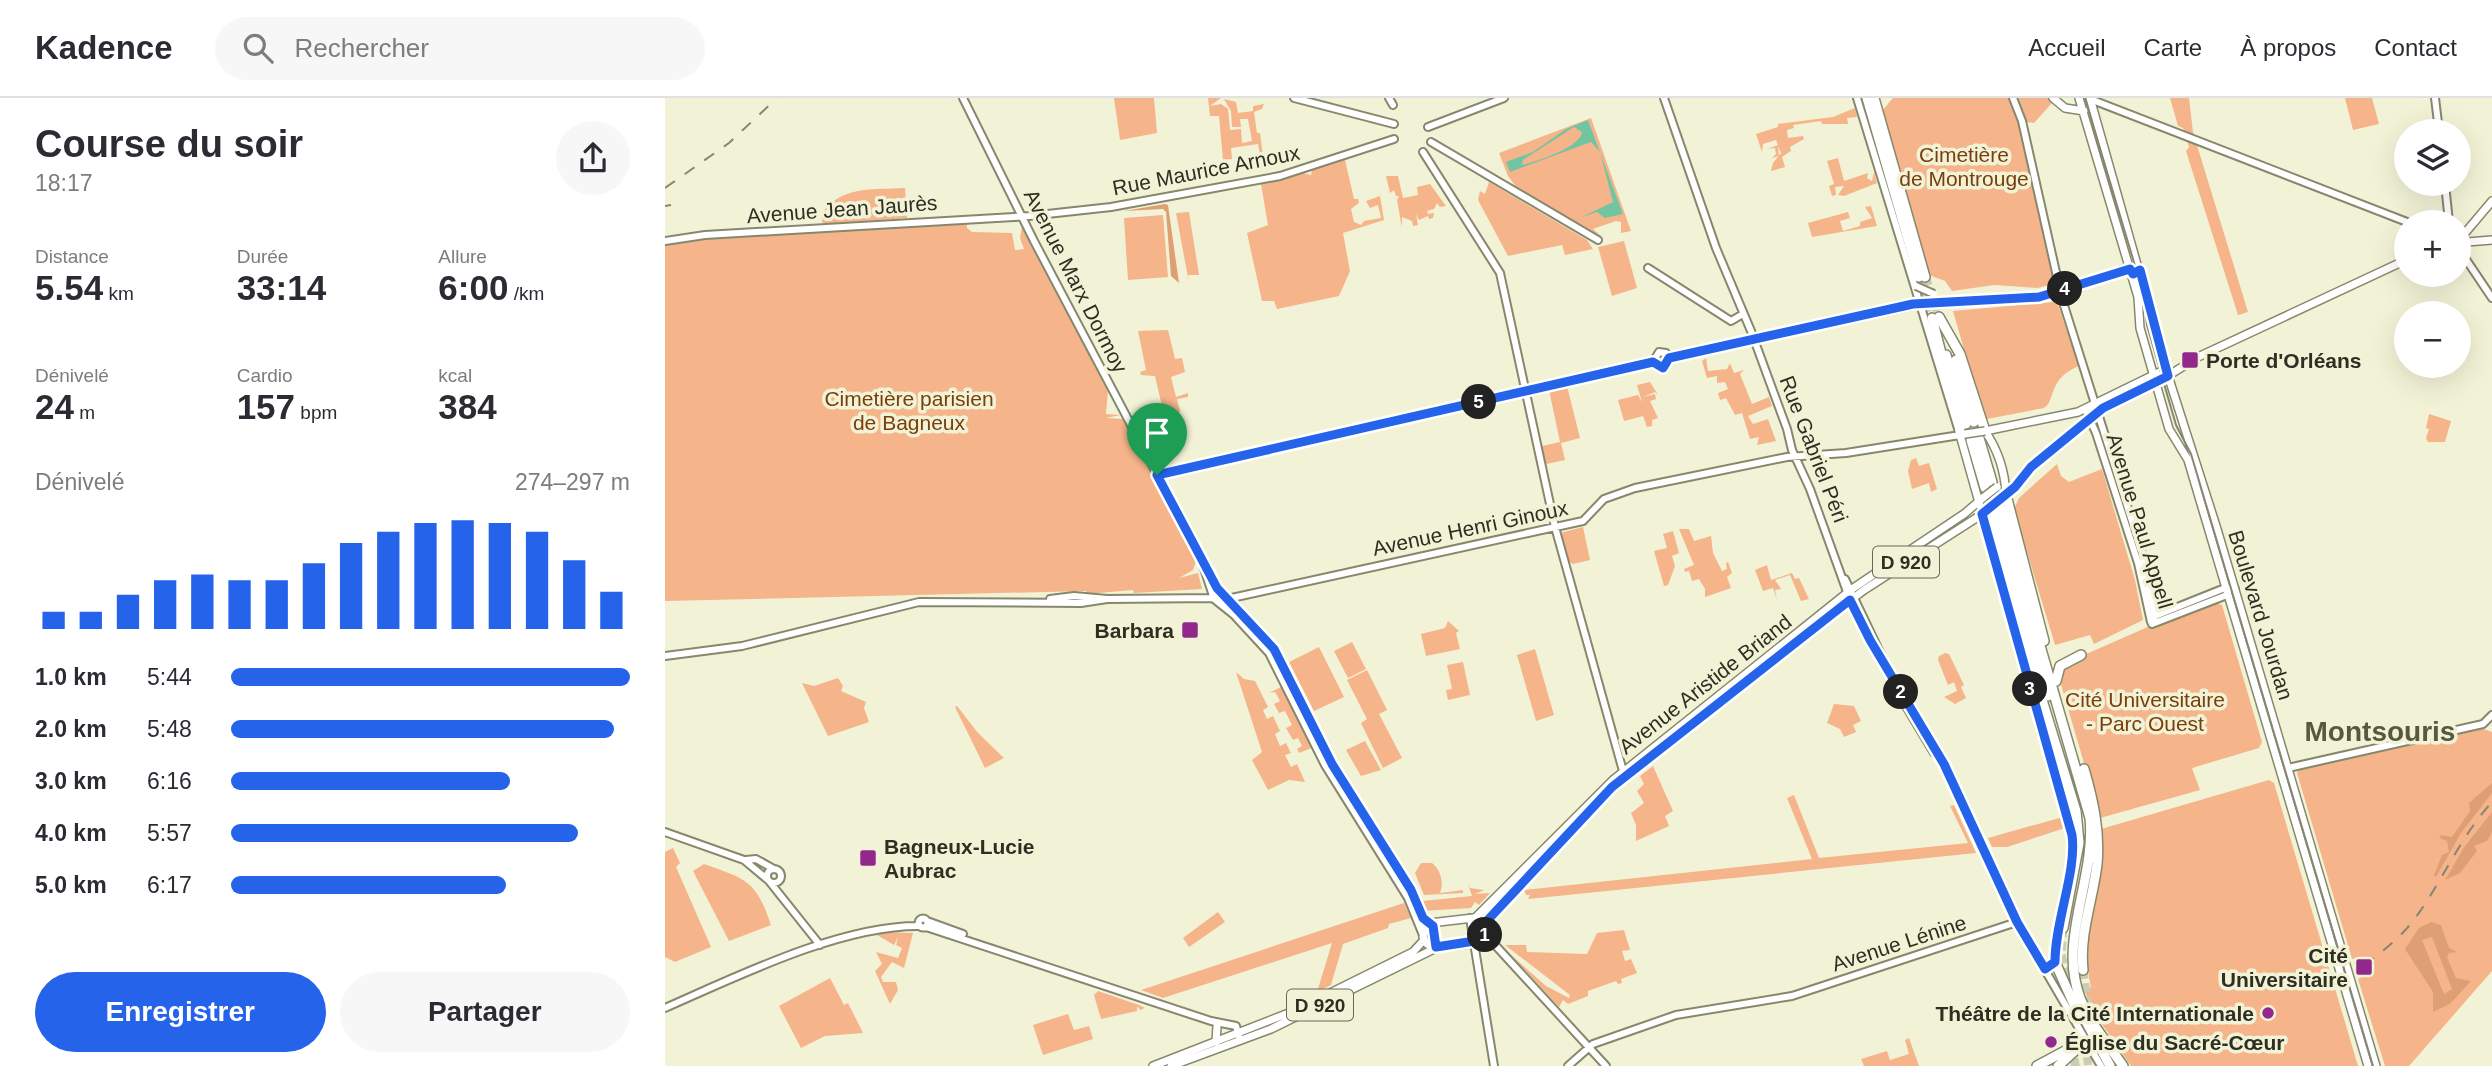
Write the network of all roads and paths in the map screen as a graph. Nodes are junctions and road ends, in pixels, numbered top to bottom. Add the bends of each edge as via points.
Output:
1 (963, 98) edge
2 (1294, 98) edge
3 (1389, 98) edge
4 (1504, 98) edge
5 (1664, 98) edge
6 (1857, 98) edge
7 (1865, 98) edge
8 (2013, 98) edge
9 (2053, 98) edge
10 (2079, 98) edge
11 (2090, 98) edge
12 (2435, 98) edge
13 (1875, 100) edge
14 (1393, 105) dead end
15 (2084, 111) junction
16 (2438, 119) edge
17 (1394, 124) dead end
18 (1428, 127) dead end
19 (1394, 139) dead end
20 (1431, 142) dead end
21 (1423, 152) dead end
22 (2492, 201) edge
23 (1021, 216) junction
24 (2394, 217) edge
25 (2471, 223) edge
26 (1598, 240) dead end
27 (2492, 240) edge
28 (665, 242) edge
29 (2471, 242) edge
30 (2394, 266) edge
31 (2139, 267) junction
32 (2471, 267) edge
33 (1648, 268) dead end
34 (2130, 269) junction
35 (1918, 281) junction
36 (2061, 290) junction
37 (2492, 298) edge
38 (1952, 302) junction
39 (1919, 304) junction
40 (1936, 313) junction
41 (1742, 318) junction
42 (1753, 340) junction
43 (1669, 358) junction
44 (1653, 362) junction
45 (2167, 372) junction
46 (2155, 379) junction
47 (1527, 390) junction
48 (2095, 404) junction
49 (2085, 409) junction
50 (2098, 413) junction
51 (2089, 421) junction
52 (1972, 432) junction
53 (1796, 457) junction
54 (1157, 475) junction
55 (2005, 480) junction
56 (1987, 491) junction
57 (1995, 507) junction
58 (1555, 527) junction
59 (2235, 589) junction
60 (2226, 591) junction
61 (2025, 593) junction
62 (1851, 594) junction
63 (1215, 595) junction
64 (1226, 598) junction
65 (2155, 615) junction
66 (2152, 624) junction
67 (2044, 640) junction
68 (2030, 641) junction
69 (1270, 650) junction
70 (2081, 655) dead end
71 (665, 656) edge
72 (2056, 681) junction
73 (2491, 718) edge
74 (2052, 734) junction
75 (2288, 768) junction
76 (1623, 771) junction
77 (665, 832) edge
78 (744, 860) junction
79 (773, 869) junction
80 (771, 881) junction
81 (1410, 897) junction
82 (1473, 918) junction
83 (2017, 922) junction
84 (1430, 923) junction
85 (1484, 924) junction
86 (2063, 928) tunnel mouth
87 (1485, 934) junction
88 (1424, 937) junction
89 (1475, 943) junction
90 (820, 945) junction
91 (1436, 947) junction
92 (2055, 962) junction
93 (2045, 969) junction
94 (2083, 970) tunnel mouth
95 (665, 1008) edge
96 (1214, 1024) junction
97 (1235, 1032) junction
98 (2095, 1040) junction
99 (1216, 1042) junction
100 (1238, 1042) junction
101 (1589, 1048) junction
102 (2079, 1048) dead end
103 (2065, 1051) tunnel mouth
104 (1153, 1066) edge
105 (1171, 1066) edge
106 (1494, 1066) edge
107 (1567, 1066) edge
108 (1606, 1066) edge
109 (2037, 1066) edge
110 (2058, 1066) edge
111 (2101, 1066) edge
112 (2110, 1066) edge
113 (2123, 1066) edge
114 (2368, 1066) edge
115 (2376, 1066) edge

1 - 23 main road, Avenue Marx Dormoy
2 - 17 main road
3 - 14 main road
4 - 18 main road
5 - 41 main road, Rue Gabriel Péri
6 - 35 main road
7 - 35 highway
8 - 36 main road, Avenue Paul Appell
9 - 15 main road via 2068,110
10 - 15 main road, Boulevard Jourdan
11 - 24 main road
11 - 31 main road, Boulevard Jourdan
12 - 16 main road
13 - 35 highway
15 - 34 main road, Boulevard Jourdan
19 - 23 main road, Rue Maurice Arnoux via 1280,176 1208,192
20 - 26 main road
21 - 47 main road via 1500,273
22 - 25 main road
23 - 28 main road, Avenue Jean Jaurès via 705,235
23 - 54 main road, Avenue Marx Dormoy
27 - 29 main road
30 - 45 main road
31 - 34 main road via 2133,274
31 - 45 main road, Boulevard Jourdan
32 - 37 main road
33 - 41 main road via 1731,321
34 - 36 main road
34 - 46 main road, Boulevard Jourdan
35 - 38 main road, bridge
35 - 39 main road
36 - 38 main road via 2039,297
36 - 48 main road, Avenue Paul Appell
38 - 40 main road
39 - 40 main road, bridge
39 - 42 main road
39 - 52 main road
40 - 52 highway
40 - 52 highway via 1960,354
41 - 42 main road, Rue Gabriel Péri
42 - 43 main road
42 - 53 main road, Rue Gabriel Péri
43 - 44 main road via 1663,368
43 - 44 main road via 1659,352
44 - 47 main road
45 - 46 main road
45 - 59 main road, Boulevard Jourdan
46 - 48 main road
46 - 50 main road, Avenue Aristide Briand
46 - 60 main road, Boulevard Jourdan via 2169,429 2188,460
47 - 54 main road
47 - 58 main road
48 - 49 main road
48 - 50 main road, Avenue Paul Appell
49 - 51 main road, Avenue Paul Appell
49 - 52 main road
50 - 51 main road, Avenue Aristide Briand
50 - 65 main road, Avenue Paul Appell via 2142,553
51 - 57 main road, Avenue Aristide Briand via 2031,467
51 - 66 main road, Avenue Paul Appell via 2137,563
52 - 53 main road, Avenue Henri Ginoux
52 - 55 main road via 1996,447
52 - 56 highway
52 - 56 main road
53 - 58 main road, Avenue Henri Ginoux via 1619,492 1604,499 1585,520
53 - 62 main road, Rue Gabriel Péri
54 - 63 main road, Avenue Marx Dormoy
55 - 56 main road, Avenue Aristide Briand
55 - 57 main road
56 - 57 main road
56 - 62 main road, Avenue Aristide Briand / D 920
57 - 61 highway
57 - 62 main road, Avenue Aristide Briand / D 920
57 - 67 highway
57 - 68 highway
57 - 74 highway via 1994,543
57 - 92 main road via 2026,675 2073,843 2055,936
58 - 64 main road, Avenue Henri Ginoux
58 - 76 main road
59 - 60 main road
59 - 75 main road, Boulevard Jourdan
60 - 65 main road
60 - 66 main road
60 - 114 main road, Boulevard Jourdan
61 - 67 highway
61 - 113 highway via 2090,818 2090,850 2073,946 2074,973 2084,1007
62 - 76 main road, Avenue Aristide Briand / D 920
62 - 83 main road, Rue Gabriel Péri via 1916,726 1948,774 1982,840
62 - 85 main road, Avenue Aristide Briand / D 920 via 1612,787
63 - 64 main road
63 - 64 main road, Avenue Marx Dormoy
63 - 69 main road, Avenue Marx Dormoy
63 - 71 main road via 1075,596 936,604 743,646
64 - 69 main road, Avenue Marx Dormoy
65 - 66 main road, Avenue Paul Appell
67 - 72 highway
68 - 74 highway
68 - 98 highway via 2083,809 2085,848 2068,961 2074,996
69 - 81 main road, Avenue Marx Dormoy via 1325,765
70 - 72 highway via 2060,666
72 - 94 highway via 2096,817 2098,842
73 - 75 main road via 2483,724
74 - 86 highway via 2076,811 2079,843
75 - 115 main road, Boulevard Jourdan
76 - 82 main road, Avenue Aristide Briand / D 920
77 - 78 main road
78 - 79 main road via 756,859
78 - 80 main road
79 - 80 main road via 768,872
79 - 80 main road via 781,875
80 - 90 main road
81 - 84 main road, Avenue Marx Dormoy
81 - 88 main road, Avenue Marx Dormoy
82 - 84 main road
82 - 85 main road
82 - 89 main road
83 - 93 main road, Rue Gabriel Péri
83 - 101 main road, Avenue Lénine via 1792,996 1676,1015
84 - 88 main road, D 920
84 - 91 main road, Avenue Marx Dormoy
85 - 87 main road
87 - 89 main road
87 - 101 main road
88 - 91 main road
88 - 97 main road, D 920 via 1417,950 1394,962 1294,1012
89 - 91 main road, D 920
89 - 106 main road
90 - 95 main road
90 - 96 main road via 886,927 924,925
91 - 100 main road, D 920
92 - 93 main road
92 - 98 highway via 2070,999
93 - 111 main road, Rue Gabriel Péri
96 - 97 main road
96 - 97 main road
96 - 99 main road
97 - 99 main road, D 920
97 - 100 main road
98 - 112 highway
99 - 104 main road, D 920
100 - 105 main road, D 920
101 - 107 main road, Avenue Lénine
101 - 108 main road
102 - 110 highway
103 - 109 highway

